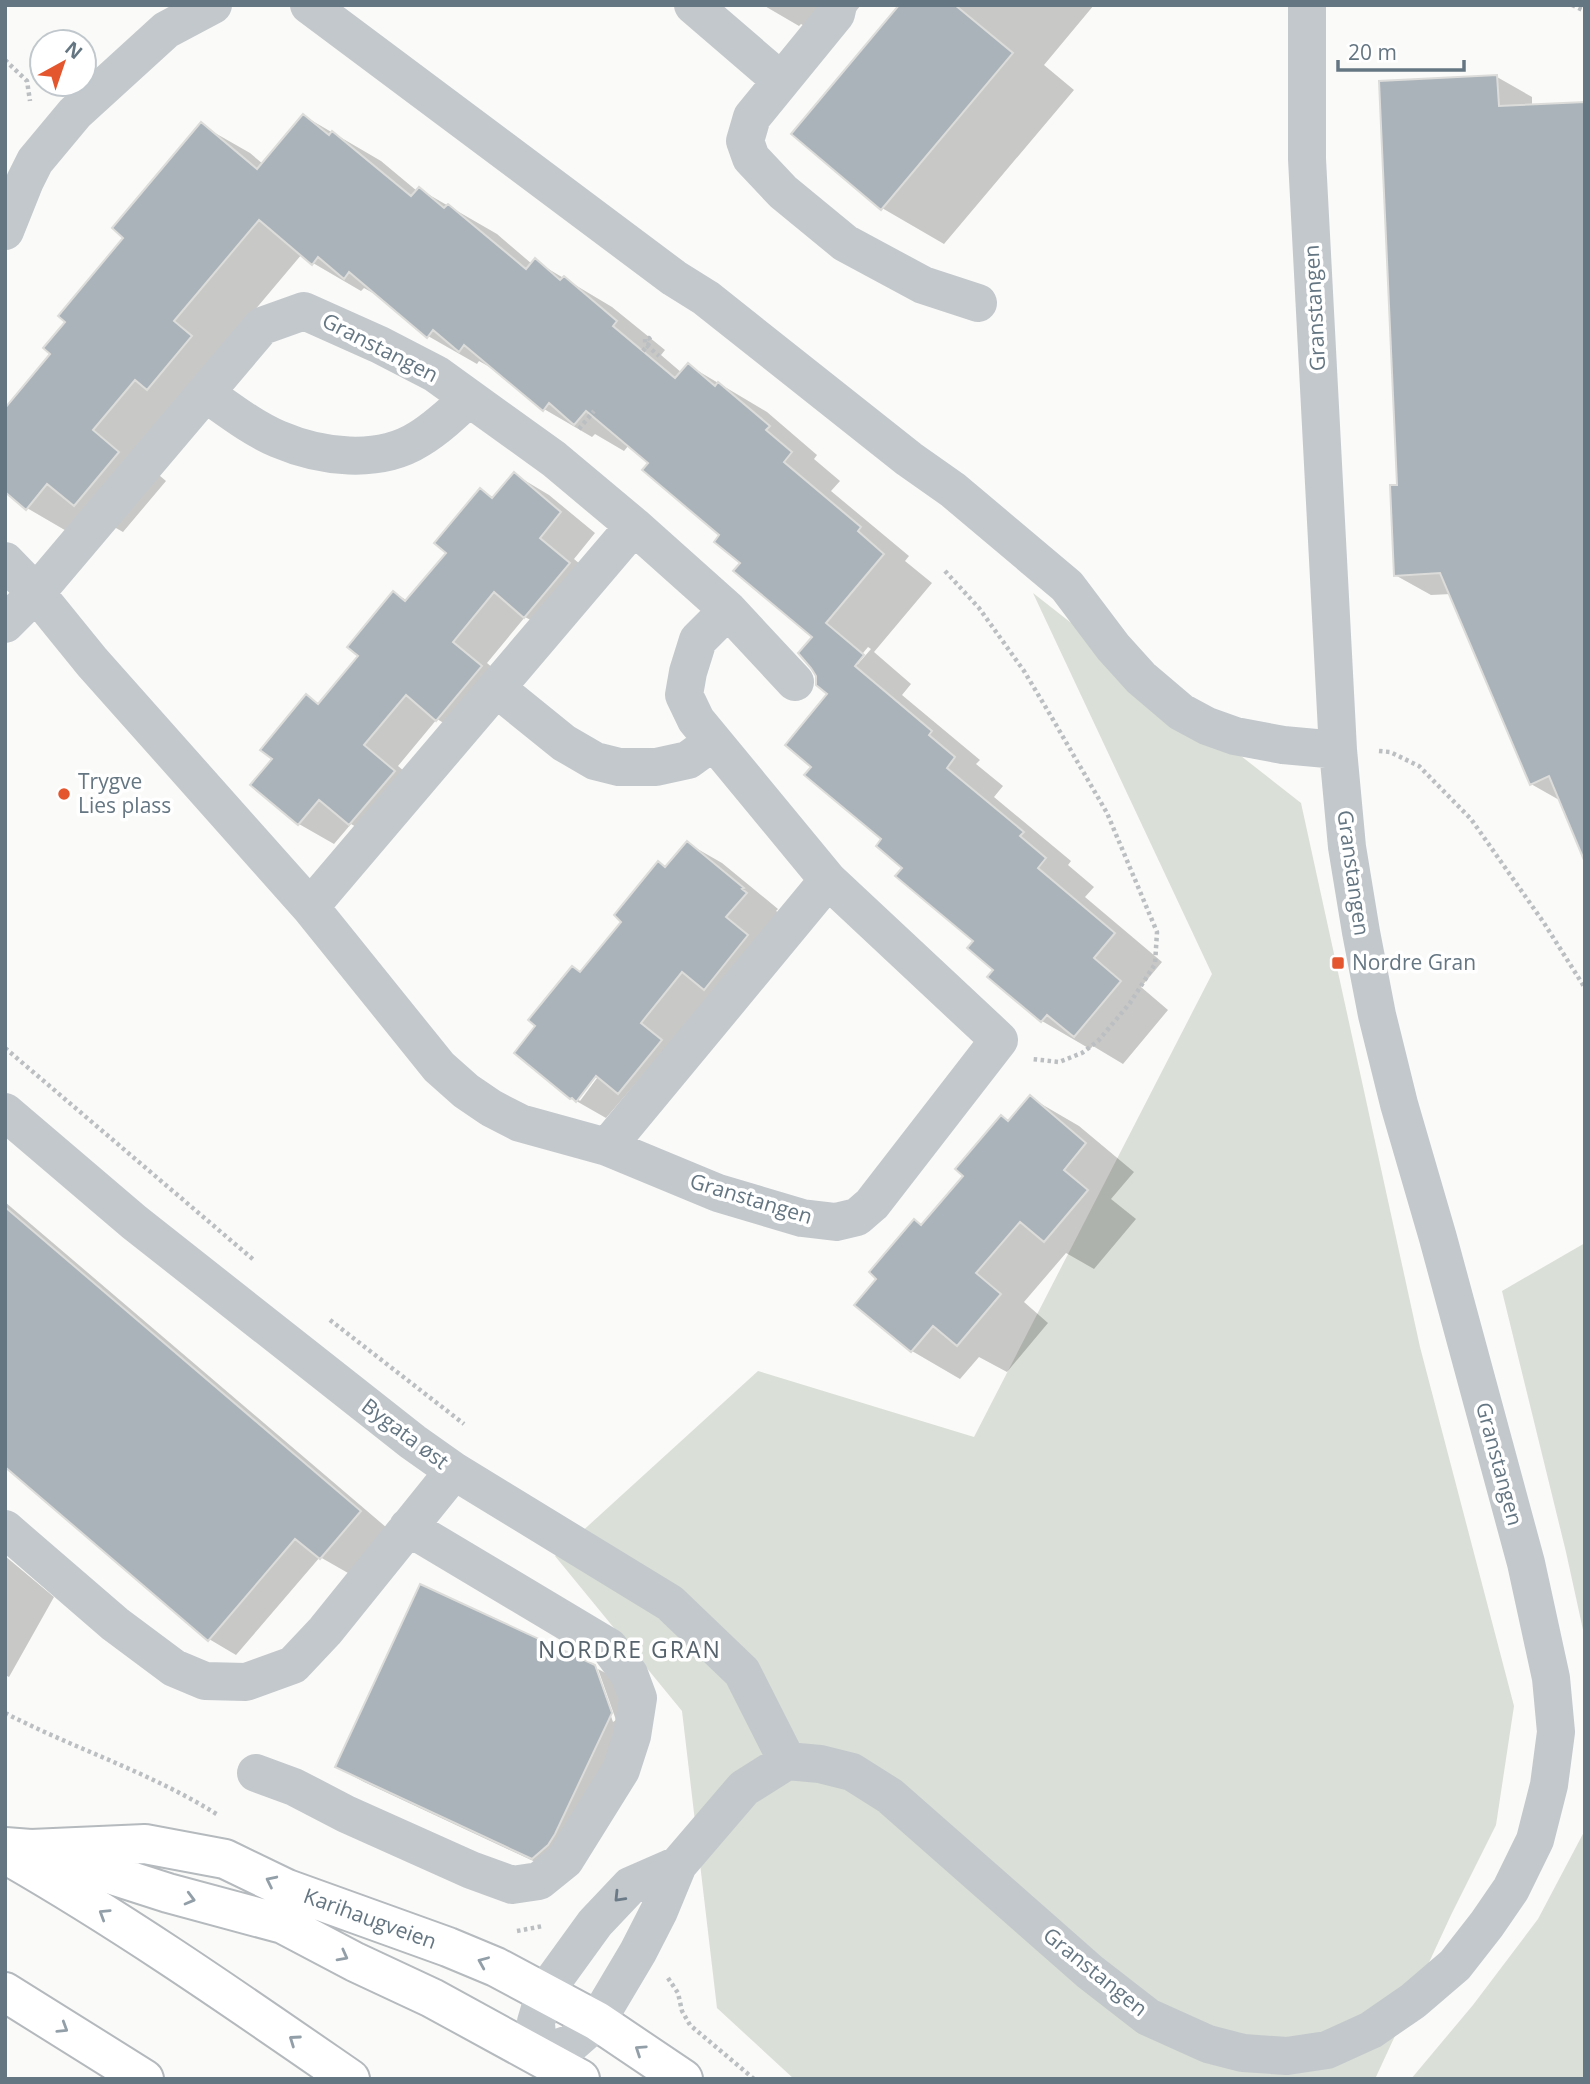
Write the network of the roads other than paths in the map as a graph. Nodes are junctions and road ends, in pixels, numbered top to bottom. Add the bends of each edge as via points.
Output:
1 (213, 5) edge
2 (309, 5) edge
3 (693, 5) edge
4 (838, 5) edge
5 (1307, 5) edge
6 (780, 80) junction
7 (5, 231) edge
8 (978, 303) dead end
9 (205, 393) junction
10 (469, 398) junction
11 (634, 526) junction
12 (5, 561) edge
13 (36, 593) junction
14 (728, 610) junction
15 (5, 624) edge
16 (794, 682) dead end
17 (496, 688) junction
18 (713, 742) junction
19 (1338, 750) junction
20 (828, 880) junction
21 (310, 907) junction
22 (5, 1112) edge
23 (607, 1147) junction
24 (454, 1471) junction
25 (408, 1527) junction
26 (5, 1529) edge
27 (787, 1761) junction
28 (256, 1773) dead end
29 (14, 1850) edge
30 (678, 1865) junction
31 (5, 1992) edge
32 (545, 1992) junction
33 (597, 2021) junction
34 (538, 2055) junction
35 (144, 2079) edge
36 (350, 2079) edge
37 (580, 2079) edge
38 (683, 2079) edge

1 - 7 street via 166,30 75,113 35,161
2 - 19 street via 706,298 953,490 1067,586 1141,678 1181,712 1235,736
3 - 6 street
4 - 6 street via 836,14
5 - 19 street, Granstangen via 1307,159
6 - 8 street via 752,117 745,141 751,158 783,192 845,243 923,285
9 - 10 street via 275,438 306,450 343,455 380,455 417,440
9 - 10 street, Granstangen via 262,326 304,311 436,374
9 - 13 street, Granstangen
10 - 11 street, Granstangen via 554,459
11 - 14 street, Granstangen
11 - 17 street
12 - 13 street, Granstangen
13 - 15 street
13 - 21 street, Granstangen
14 - 16 street, Granstangen
14 - 18 street via 698,640 684,695
17 - 18 street via 564,743 595,761 619,767 688,761
17 - 21 street
18 - 20 street
19 - 27 street, Granstangen via 1349,859 1377,1015 1525,1563 1551,1678 1556,1732 1549,1785 1535,1839 1511,1889 1455,1965 1371,2031 1326,2050 1287,2056 1243,2053 1208,2044 1148,2017 900,1805 852,1772
20 - 23 street
20 - 23 street, Granstangen via 999,1040 872,1204 857,1217 836,1222 802,1218 718,1193
21 - 23 street, Granstangen via 439,1067 466,1091 520,1123
22 - 24 street, Bygata øst via 134,1222
24 - 25 street
24 - 27 street, Bygata øst via 670,1603 742,1672
25 - 26 street via 293,1665 246,1682 205,1681 174,1668
25 - 28 street via 609,1647 629,1674 638,1698 632,1737 607,1793 565,1860 539,1881 512,1885
27 - 30 street via 744,1788
32 -> 29 main road, Karihaugveien via 448,1947 287,1889 225,1859 145,1843
29 -> 34 main road, Karihaugveien via 283,1924
36 -> 29 main road via 44,1876
30 -> 32 street via 630,1886 595,1923
30 - 33 street via 638,1952
31 -> 35 main road
32 - 33 main road, Karihaugveien
32 - 34 street via 536,2022
33 - 34 street via 572,2043
38 -> 33 main road, Karihaugveien
34 - 37 main road, Karihaugveien

